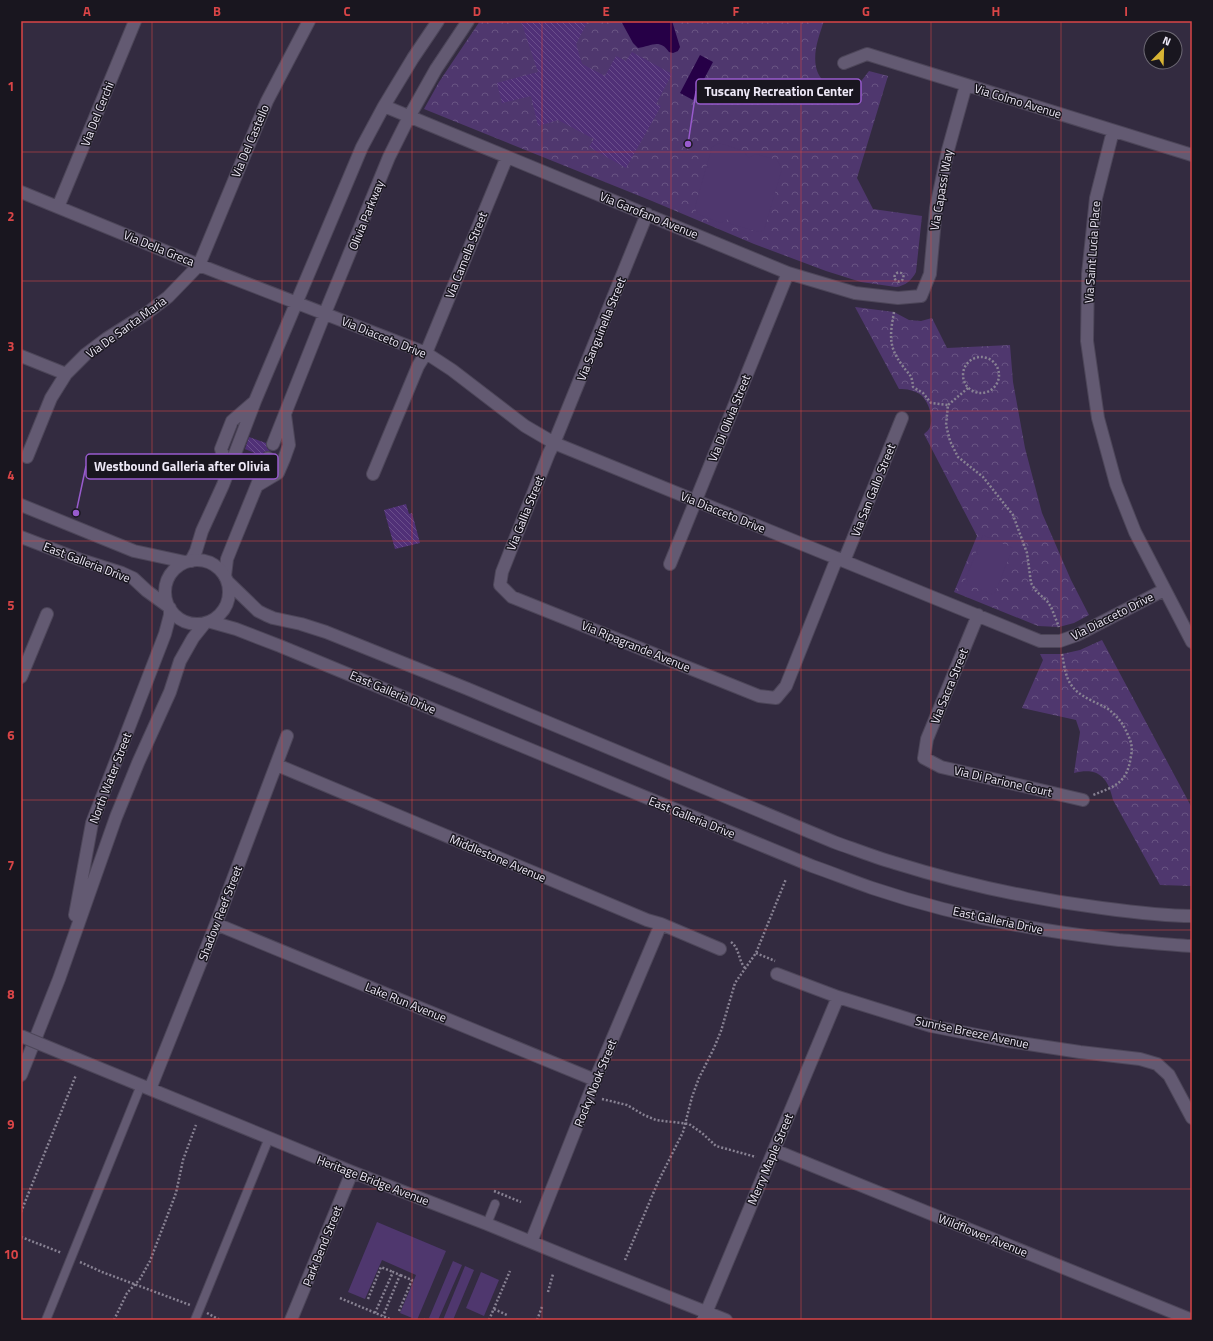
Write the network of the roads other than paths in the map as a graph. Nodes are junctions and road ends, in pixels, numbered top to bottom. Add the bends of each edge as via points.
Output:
1 (135, 21) edge
2 (309, 21) edge
3 (438, 21) edge
4 (464, 22) edge
5 (844, 63) dead end
6 (966, 85) junction
7 (384, 106) junction
8 (409, 117) junction
9 (1113, 130) junction
10 (1192, 156) edge
11 (507, 157) junction
12 (21, 192) edge
13 (58, 207) junction
14 (647, 214) junction
15 (199, 264) junction
16 (788, 273) junction
17 (921, 296) joint
18 (297, 303) junction
19 (325, 313) junction
20 (426, 353) junction
21 (21, 356) edge
22 (66, 374) junction
23 (285, 414) junction
24 (902, 418) dead end
25 (554, 443) junction
26 (273, 444) dead end
27 (27, 457) dead end
28 (268, 458) dead end
29 (373, 474) dead end
30 (258, 485) junction
31 (695, 501) junction
32 (21, 505) edge
33 (21, 537) edge
34 (841, 560) junction
35 (188, 562) junction
36 (670, 564) dead end
37 (226, 579) junction
38 (500, 585) joint
39 (1164, 590) junction
40 (169, 608) junction
41 (47, 614) dead end
42 (978, 615) junction
43 (208, 622) junction
44 (1192, 642) edge
45 (22, 672) edge
46 (776, 698) joint
47 (287, 736) dead end
48 (924, 758) joint
49 (277, 765) junction
50 (1083, 800) road end
51 (1192, 916) edge
52 (216, 924) junction
53 (661, 924) junction
54 (724, 944) road end
55 (1192, 946) edge
56 (68, 953) junction
57 (777, 974) dead end
58 (838, 997) junction
59 (21, 1036) edge
60 (21, 1075) edge
61 (595, 1080) junction
62 (145, 1087) junction
63 (1192, 1118) edge
64 (269, 1138) junction
65 (774, 1150) junction
66 (352, 1172) junction
67 (495, 1204) dead end
68 (486, 1224) junction
69 (531, 1242) junction
70 (705, 1316) edge
71 (46, 1320) edge
72 (195, 1320) edge
73 (291, 1320) edge
74 (726, 1320) edge
75 (1192, 1320) edge

1 - 13 street, Via Del Cerchi
2 - 15 street, Via Del Castello via 267,101
3 - 7 street
4 - 8 street, Olivia Parkway
5 - 6 street, Via Colmo Avenue via 867,54
6 - 9 street, Via Colmo Avenue
6 - 17 street, Via Capassi Way via 948,150 936,208 930,274
7 - 8 street, Via Garofano Avenue
7 - 18 street via 362,147
8 - 11 street, Via Garofano Avenue
8 - 19 street, Olivia Parkway via 389,157
9 - 10 street, Via Colmo Avenue
9 - 39 street, Via Saint Lucia Place via 1096,198 1088,274 1087,341 1098,418 1116,484 1135,532
11 - 14 street, Via Garofano Avenue
11 - 20 street, Via Camella Street
12 - 13 street, Via Della Greca
13 - 15 street, Via Della Greca
14 - 16 street, Via Garofano Avenue
14 - 25 street, Via Sanguinella Street
15 - 18 street, Via Della Greca
15 - 22 street, Via De Santa Maria via 168,298 106,338
16 - 17 street, Via Garofano Avenue via 855,293 898,298
16 - 31 street, Via Di Olivia Street
18 - 19 street, Via Diacceto Drive
18 - 35 street via 255,401 232,421 221,449 228,471 196,551
19 - 20 street, Via Diacceto Drive
19 - 23 street, Olivia Parkway
20 - 25 street, Via Diacceto Drive via 525,426
20 - 29 street, Via Camella Street via 418,366
21 - 22 street
22 - 27 street, Via De Santa Maria via 51,398
23 - 26 street, Olivia Parkway
23 - 30 street, Olivia Parkway via 289,445 278,473
24 - 34 street, Via San Gallo Street
25 - 31 street, Via Diacceto Drive
25 - 38 street, Via Gallia Street via 502,572
28 - 30 street
30 - 37 street via 227,559
31 - 34 street, Via Diacceto Drive
31 - 36 street, Via Di Olivia Street
32 - 35 street via 134,551
33 - 40 street, East Galleria Drive via 133,578
34 - 42 street, Via Diacceto Drive
34 - 46 street, Via San Gallo Street via 786,686
35 - 37 street via 209,562 218,568
35 - 40 street via 171,573 166,582 165,593
37 - 43 street via 229,597 226,607 220,616
37 - 51 street via 258,611 273,618 326,632 827,839 894,863 1033,898 1134,912
38 - 46 street, Via Ripagrande Avenue via 512,597 759,696
39 - 42 street, Via Diacceto Drive via 1077,635 1060,640 1040,641
39 - 44 street, Via Saint Lucia Place
40 - 43 street via 180,619 190,624
40 - 56 street, North Water Street via 170,615 165,634 92,823
41 - 45 street
42 - 48 street, Via Sacra Street via 927,738
43 - 55 street, East Galleria Drive via 236,629 280,646 812,866 873,888 960,913 1032,928 1089,937
43 - 56 street, North Water Street via 193,638 180,660 170,692 116,817
47 - 49 street, Shadow Reef Street
48 - 50 street, Via Di Parione Court via 941,767
49 - 52 street, Shadow Reef Street
49 - 53 street, Middlestone Avenue
52 - 61 street, Lake Run Avenue
52 - 62 street, Shadow Reef Street
53 - 54 street, Middlestone Avenue
53 - 61 street, Rocky Nook Street
56 - 60 street, North Water Street
57 - 58 street, Sunrise Breeze Avenue
58 - 63 street, Sunrise Breeze Avenue via 931,1026 1008,1041 1140,1059 1157,1064 1169,1075
58 - 65 street, Merry Maple Street
59 - 62 street, Heritage Bridge Avenue, bridge
61 - 69 street, Rocky Nook Street
62 - 64 street, Heritage Bridge Avenue
62 - 71 lane
64 - 66 street, Heritage Bridge Avenue
64 - 72 lane
65 - 70 street, Merry Maple Street
65 - 75 street, Wildflower Avenue
66 - 68 street, Heritage Bridge Avenue
66 - 73 street, Park Bend Street
67 - 68 lane
68 - 69 street, Heritage Bridge Avenue
69 - 70 street, Heritage Bridge Avenue
70 - 74 street, Heritage Bridge Avenue

